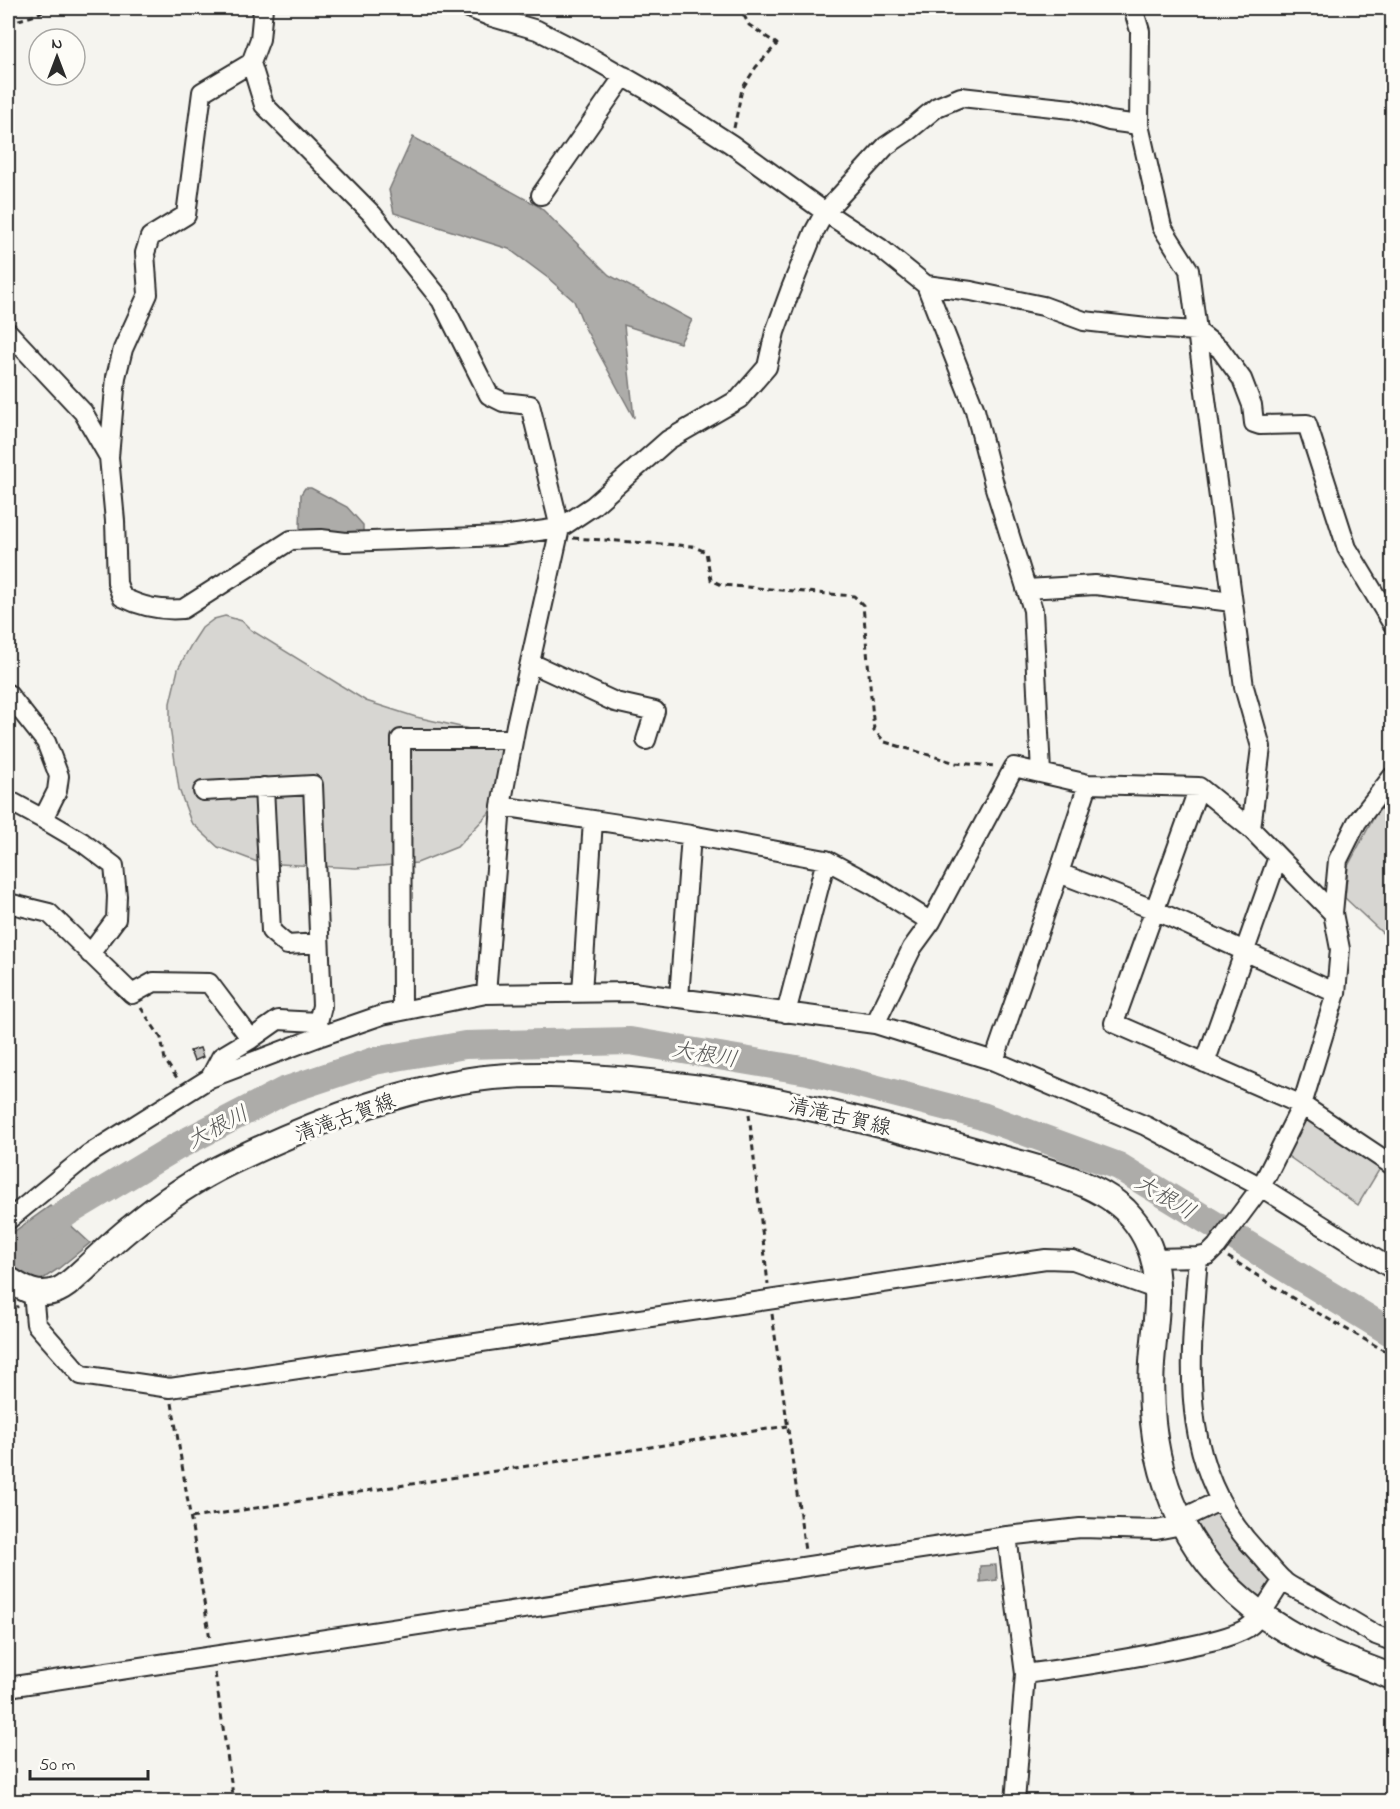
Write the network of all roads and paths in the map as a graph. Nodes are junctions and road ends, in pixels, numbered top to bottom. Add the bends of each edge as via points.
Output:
1 (48, 8) edge
2 (263, 8) edge
3 (469, 8) edge
4 (740, 8) edge
5 (1133, 8) edge
6 (1325, 8) edge
7 (1363, 8) edge
8 (8, 23) edge
9 (251, 63) junction
10 (624, 76) junction
11 (1139, 125) junction
12 (731, 144) junction
13 (541, 195) dead end
14 (825, 212) junction
15 (926, 285) junction
16 (1197, 331) junction
17 (8, 332) edge
18 (109, 457) junction
19 (560, 528) junction
20 (1026, 589) junction
21 (1232, 602) junction
22 (1392, 623) edge
23 (531, 663) junction
24 (8, 694) edge
25 (513, 739) junction
26 (645, 740) dead end
27 (1014, 768) junction
28 (1041, 773) junction
29 (1392, 777) edge
30 (1088, 784) junction
31 (1199, 787) junction
32 (264, 788) junction
33 (203, 791) dead end
34 (1392, 794) edge
35 (1374, 799) junction
36 (8, 800) edge
37 (501, 806) junction
38 (43, 819) junction
39 (593, 820) junction
40 (1251, 829) junction
41 (692, 835) junction
42 (1278, 857) junction
43 (826, 860) junction
44 (1059, 873) junction
45 (8, 903) edge
46 (1155, 910) junction
47 (1333, 913) junction
48 (931, 922) junction
49 (319, 943) junction
50 (1245, 951) junction
51 (90, 954) junction
52 (582, 993) junction
53 (1336, 993) junction
54 (132, 994) junction
55 (486, 994) junction
56 (679, 998) junction
57 (402, 1011) junction
58 (786, 1013) junction
59 (875, 1024) junction
60 (319, 1029) junction
61 (251, 1039) junction
62 (994, 1061) junction
63 (1205, 1063) junction
64 (210, 1078) junction
65 (187, 1093) junction
66 (746, 1095) junction
67 (1302, 1106) junction
68 (1392, 1165) edge
69 (1259, 1190) junction
70 (8, 1220) edge
71 (1209, 1251) junction
72 (1154, 1258) junction
73 (1392, 1269) edge
74 (22, 1288) edge
75 (1158, 1290) junction
76 (770, 1299) junction
77 (1392, 1355) edge
78 (170, 1388) junction
79 (787, 1426) junction
80 (1219, 1501) junction
81 (190, 1518) junction
82 (1180, 1523) junction
83 (1008, 1536) junction
84 (807, 1566) junction
85 (1283, 1580) junction
86 (1260, 1613) junction
87 (1392, 1641) edge
88 (212, 1656) junction
89 (1025, 1674) junction
90 (1392, 1677) edge
91 (8, 1687) edge
92 (234, 1802) edge
93 (1015, 1802) edge

1 - 8 path
2 - 9 street via 260,39
3 - 10 street via 537,30
4 - 12 path via 749,25 777,44 742,89
5 - 11 street via 1140,31
6 - 7 path
9 - 18 street via 202,92 186,215 150,237 145,253 148,294 123,349 116,377
9 - 19 street via 264,105 372,214 441,300 489,395 503,402 530,405
10 - 12 street
10 - 13 street
11 - 14 street via 1071,110 961,97 937,107 886,146
11 - 16 street via 1162,227 1189,270
12 - 14 street
14 - 15 street via 880,248
14 - 19 street via 790,291 767,367 739,399 668,440 593,506
15 - 16 street via 1043,306 1084,321
15 - 20 street via 975,410
16 - 21 street
16 - 22 street via 1220,349 1242,379 1254,423 1307,424 1347,548
17 - 18 street via 83,412
18 - 19 street via 117,583 122,597 165,611 183,609 291,540 452,539
19 - 23 street
19 - 27 path via 572,538 692,546 706,552 711,580 722,585 854,596 863,605 874,730 885,742 956,763
20 - 21 street via 1095,585
20 - 28 street via 1033,610
21 - 40 street via 1244,687 1261,747
23 - 25 street
23 - 26 street via 615,702 655,711
24 - 38 street via 46,742 59,776 57,791
25 - 37 street
25 - 57 street via 401,739
27 - 28 street
27 - 48 street
28 - 30 street
29 - 35 street
30 - 31 street
30 - 44 street
31 - 40 street
31 - 46 street
32 - 33 street
32 - 49 street via 271,931 287,945
32 - 49 street via 313,785
34 - 35 street
35 - 47 street via 1348,837 1338,860
36 - 38 street
37 - 39 street
37 - 55 street
38 - 51 street via 114,866 116,919
39 - 41 street
39 - 52 street
40 - 42 street
41 - 43 street
41 - 56 street
42 - 47 street
42 - 50 street
43 - 48 street
43 - 58 street
44 - 46 street
44 - 62 street
45 - 51 street via 49,913
46 - 50 street
46 - 63 street via 1114,1023
47 - 53 street via 1340,949
48 - 59 street via 912,948
49 - 60 street
50 - 53 street
50 - 63 street
51 - 54 street
52 - 55 street
52 - 56 street via 633,992
53 - 67 street
54 - 61 street via 154,982 209,983
54 - 65 path via 161,1038 165,1060
55 - 57 street
56 - 58 street
57 - 60 street
58 - 59 street
59 - 62 street
60 - 61 street via 278,1020
60 - 64 street
61 - 64 street via 221,1057
62 - 69 street via 1146,1126
63 - 67 street
64 - 65 street
65 - 70 street via 88,1154
66 - 72 main road, 清滝古賀線 via 942,1142 1085,1185 1122,1208 1148,1240
66 - 74 main road, 清滝古賀線 via 559,1075 513,1075 428,1089 329,1120 230,1163 179,1191 56,1292
66 - 76 path
67 - 68 street
67 - 69 street
69 - 71 street
69 - 73 street
71 - 72 street
71 - 77 path via 1225,1255
71 - 80 street via 1190,1360 1203,1460
72 - 75 main road, 清滝古賀線
74 - 78 street via 36,1324 81,1376
75 - 76 street via 1073,1260 1046,1259
75 - 82 main road, 清滝古賀線 via 1150,1394 1164,1480
76 - 78 street
76 - 79 path
78 - 81 path
79 - 81 path
79 - 84 path
80 - 82 street
80 - 85 street via 1239,1533
81 - 88 path
82 - 83 street via 1156,1530 1080,1528
82 - 86 main road, 清滝古賀線 via 1221,1578
83 - 84 street
83 - 89 street
84 - 88 street
85 - 86 street
85 - 87 street
86 - 89 street via 1250,1626 1210,1642
86 - 90 main road, 清滝古賀線 via 1287,1632
88 - 91 street
88 - 92 path
89 - 93 street

